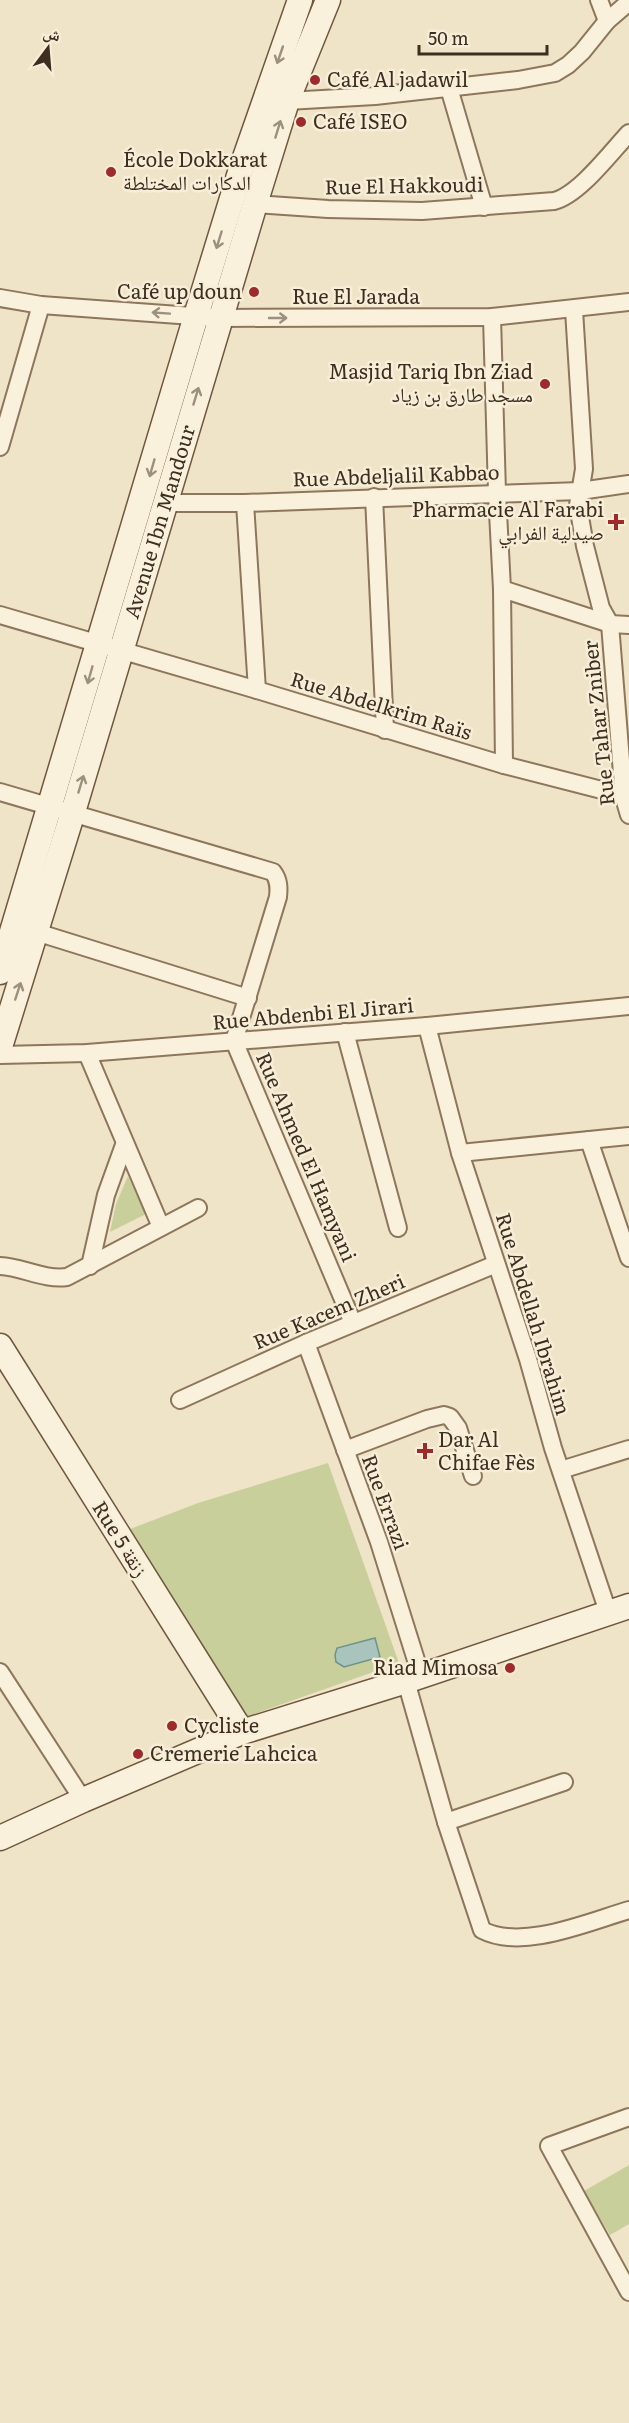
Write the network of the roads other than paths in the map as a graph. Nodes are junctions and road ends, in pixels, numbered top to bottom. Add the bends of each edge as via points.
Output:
1 (300, 0) edge
2 (328, 0) edge
3 (599, 0) edge
4 (629, 2) edge
5 (607, 21) junction
6 (449, 88) junction
7 (287, 101) junction
8 (629, 133) edge
9 (255, 204) junction
10 (484, 207) junction
11 (0, 298) edge
12 (629, 302) edge
13 (41, 305) junction
14 (574, 309) junction
15 (208, 317) junction
16 (492, 317) junction
17 (0, 446) edge
18 (629, 484) edge
19 (580, 491) junction
20 (497, 493) junction
21 (374, 498) junction
22 (164, 503) junction
23 (245, 503) junction
24 (502, 590) junction
25 (0, 615) edge
26 (610, 624) junction
27 (629, 625) edge
28 (110, 647) junction
29 (257, 690) junction
30 (385, 730) junction
31 (504, 765) junction
32 (0, 792) edge
33 (626, 797) edge
34 (62, 810) junction
35 (629, 815) edge
36 (36, 932) junction
37 (0, 972) edge
38 (248, 998) junction
39 (629, 1006) edge
40 (427, 1026) junction
41 (345, 1032) junction
42 (234, 1041) junction
43 (0, 1047) edge
44 (87, 1053) junction
45 (0, 1055) edge
46 (629, 1136) edge
47 (589, 1140) junction
48 (124, 1145) junction
49 (460, 1153) junction
50 (198, 1208) dead end
51 (161, 1227) junction
52 (398, 1228) dead end
53 (629, 1258) edge
54 (496, 1264) junction
55 (0, 1266) edge
56 (90, 1266) junction
57 (353, 1323) junction
58 (306, 1343) junction
59 (0, 1346) edge
60 (180, 1400) dead end
61 (629, 1449) edge
62 (345, 1450) junction
63 (561, 1470) junction
64 (473, 1476) dead end
65 (619, 1609) edge
66 (0, 1672) edge
67 (414, 1679) junction
68 (242, 1732) junction
69 (564, 1782) dead end
70 (83, 1800) junction
71 (446, 1822) junction
72 (0, 1839) edge
73 (629, 1910) edge
74 (629, 2117) edge
75 (629, 2292) edge

1 -> 15 street, Avenue Ibn Mandour via 242,169
2 - 7 street, Avenue Ibn Mandour
3 - 5 street
4 - 5 street
5 - 6 street via 582,52 555,73
6 - 7 street
6 - 10 street
9 -> 7 street, Avenue Ibn Mandour
8 - 10 street, Rue El Hakkoudi via 560,199
9 - 10 street, Rue El Hakkoudi via 422,211
9 - 15 street, Avenue Ibn Mandour
11 - 13 street, Rue El Jarada
12 - 14 street, Rue El Jarada
15 -> 13 street, Rue El Jarada
13 - 17 street
14 - 16 street, Rue El Jarada
14 - 19 street, Rue Tahar Zniber via 584,469
15 -> 16 street, Rue El Jarada
22 -> 15 street, Avenue Ibn Mandour
15 -> 28 street, Avenue Ibn Mandour
16 - 20 street
18 - 19 street, Rue Abdeljalil Kabbao
19 - 20 street, Rue Abdeljalil Kabbao
19 - 26 street, Rue Tahar Zniber via 578,505 585,546 601,608
20 - 21 street, Rue Abdeljalil Kabbao
20 - 24 street
21 - 23 street, Rue Abdeljalil Kabbao
21 - 30 street
22 - 23 street, Rue Abdeljalil Kabbao
22 - 28 street, Avenue Ibn Mandour
23 - 29 street
24 - 26 street
24 - 31 street
25 - 28 street, Rue Abdelkrim Raïs
26 - 27 street
26 - 33 street, Rue Tahar Zniber
28 - 29 street, Rue Abdelkrim Raïs
28 - 34 street, Avenue Ibn Mandour
29 - 30 street, Rue Abdelkrim Raïs
30 - 31 street, Rue Abdelkrim Raïs
31 - 33 street, Rue Abdelkrim Raïs
32 - 34 street
33 - 35 street, Rue Tahar Zniber
34 - 36 street, Avenue Ibn Mandour
34 - 37 street, Avenue Ibn Mandour
34 - 38 street via 273,872 279,885 278,897
36 - 38 street
43 -> 36 street, Avenue Ibn Mandour
38 - 42 street
39 - 40 street, Rue Abdenbi El Jirari
40 - 41 street, Rue Abdenbi El Jirari
40 - 49 street, Rue Abdellah Ibrahim
41 - 42 street, Rue Abdenbi El Jirari
41 - 52 street
42 - 44 street, Rue Abdenbi El Jirari
42 - 57 street, Rue Ahmed El Hamyani
44 - 45 street, Rue Abdenbi El Jirari
44 - 48 street
46 - 47 street
47 - 49 street
47 - 53 street
48 - 51 street
48 - 56 street via 106,1195
49 - 54 street, Rue Abdellah Ibrahim
50 - 51 street
51 - 56 street
54 - 57 street, Rue Kacem Zheri
54 - 63 street, Rue Abdellah Ibrahim
55 - 56 street via 55,1279
57 - 58 street, Rue Kacem Zheri
58 - 60 street, Rue Kacem Zheri
58 - 62 street, Rue Errazi
59 - 68 street, Rue 5 زنقة
61 - 63 street
62 - 64 street via 444,1415 458,1428
62 - 67 street, Rue Errazi via 379,1542
63 - 65 street, Rue Abdellah Ibrahim
65 - 67 street
66 - 70 street
67 - 68 street
67 - 71 street, Rue Errazi
68 - 70 street
69 - 71 street
70 - 72 street
71 - 73 street, Rue Errazi via 480,1926 490,1934 534,1936
74 - 75 street via 549,2146

